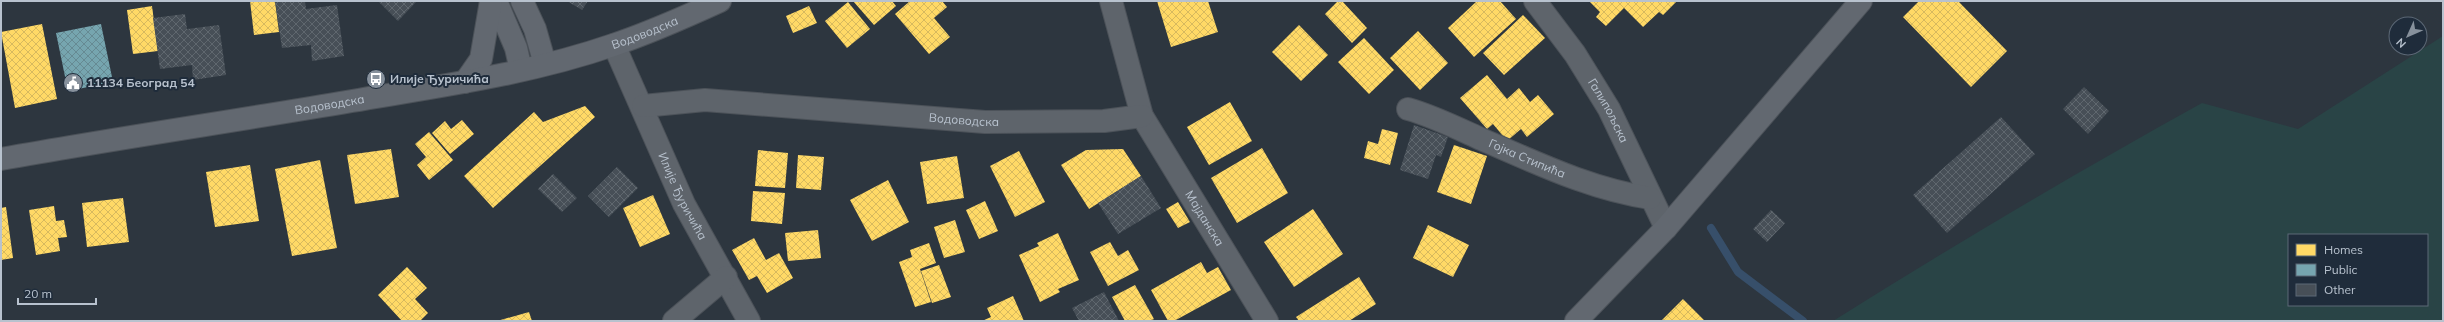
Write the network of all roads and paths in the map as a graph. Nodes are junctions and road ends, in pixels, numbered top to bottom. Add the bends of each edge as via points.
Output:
1 (492, 1) edge
2 (496, 1) edge
3 (522, 1) edge
4 (720, 1) edge
5 (1111, 1) edge
6 (1535, 1) edge
7 (1861, 1) edge
8 (614, 45) junction
9 (544, 64) junction
10 (521, 70) junction
11 (465, 82) junction
12 (642, 106) junction
13 (1408, 109) dead end
14 (1142, 116) junction
15 (2, 156) edge
16 (1650, 198) junction
17 (1666, 228) junction
18 (726, 277) junction
19 (674, 321) edge
20 (749, 321) edge
21 (1267, 321) edge
22 (1576, 321) edge

1 - 11 street via 481,59
2 - 10 street via 516,48
3 - 9 street via 535,29
4 - 8 street, Водоводска
5 - 14 street
6 - 16 street, Галипољска via 1575,54 1609,109
7 - 17 street
8 - 9 street, Водоводска
8 - 12 street, Илије Ђуричића
9 - 10 street, Водоводска
10 - 11 street, Водоводска
11 - 15 street, Водоводска via 225,123
12 - 14 street, Водоводска via 705,100 985,122 1104,121
12 - 18 street, Илије Ђуричића via 684,204
13 - 16 street, Гојка Стипића via 1441,120 1577,180 1622,194
14 - 21 street, Мајданска
16 - 17 street, Галипољска
17 - 22 street
18 - 19 street
18 - 20 street, Илије Ђуричића

